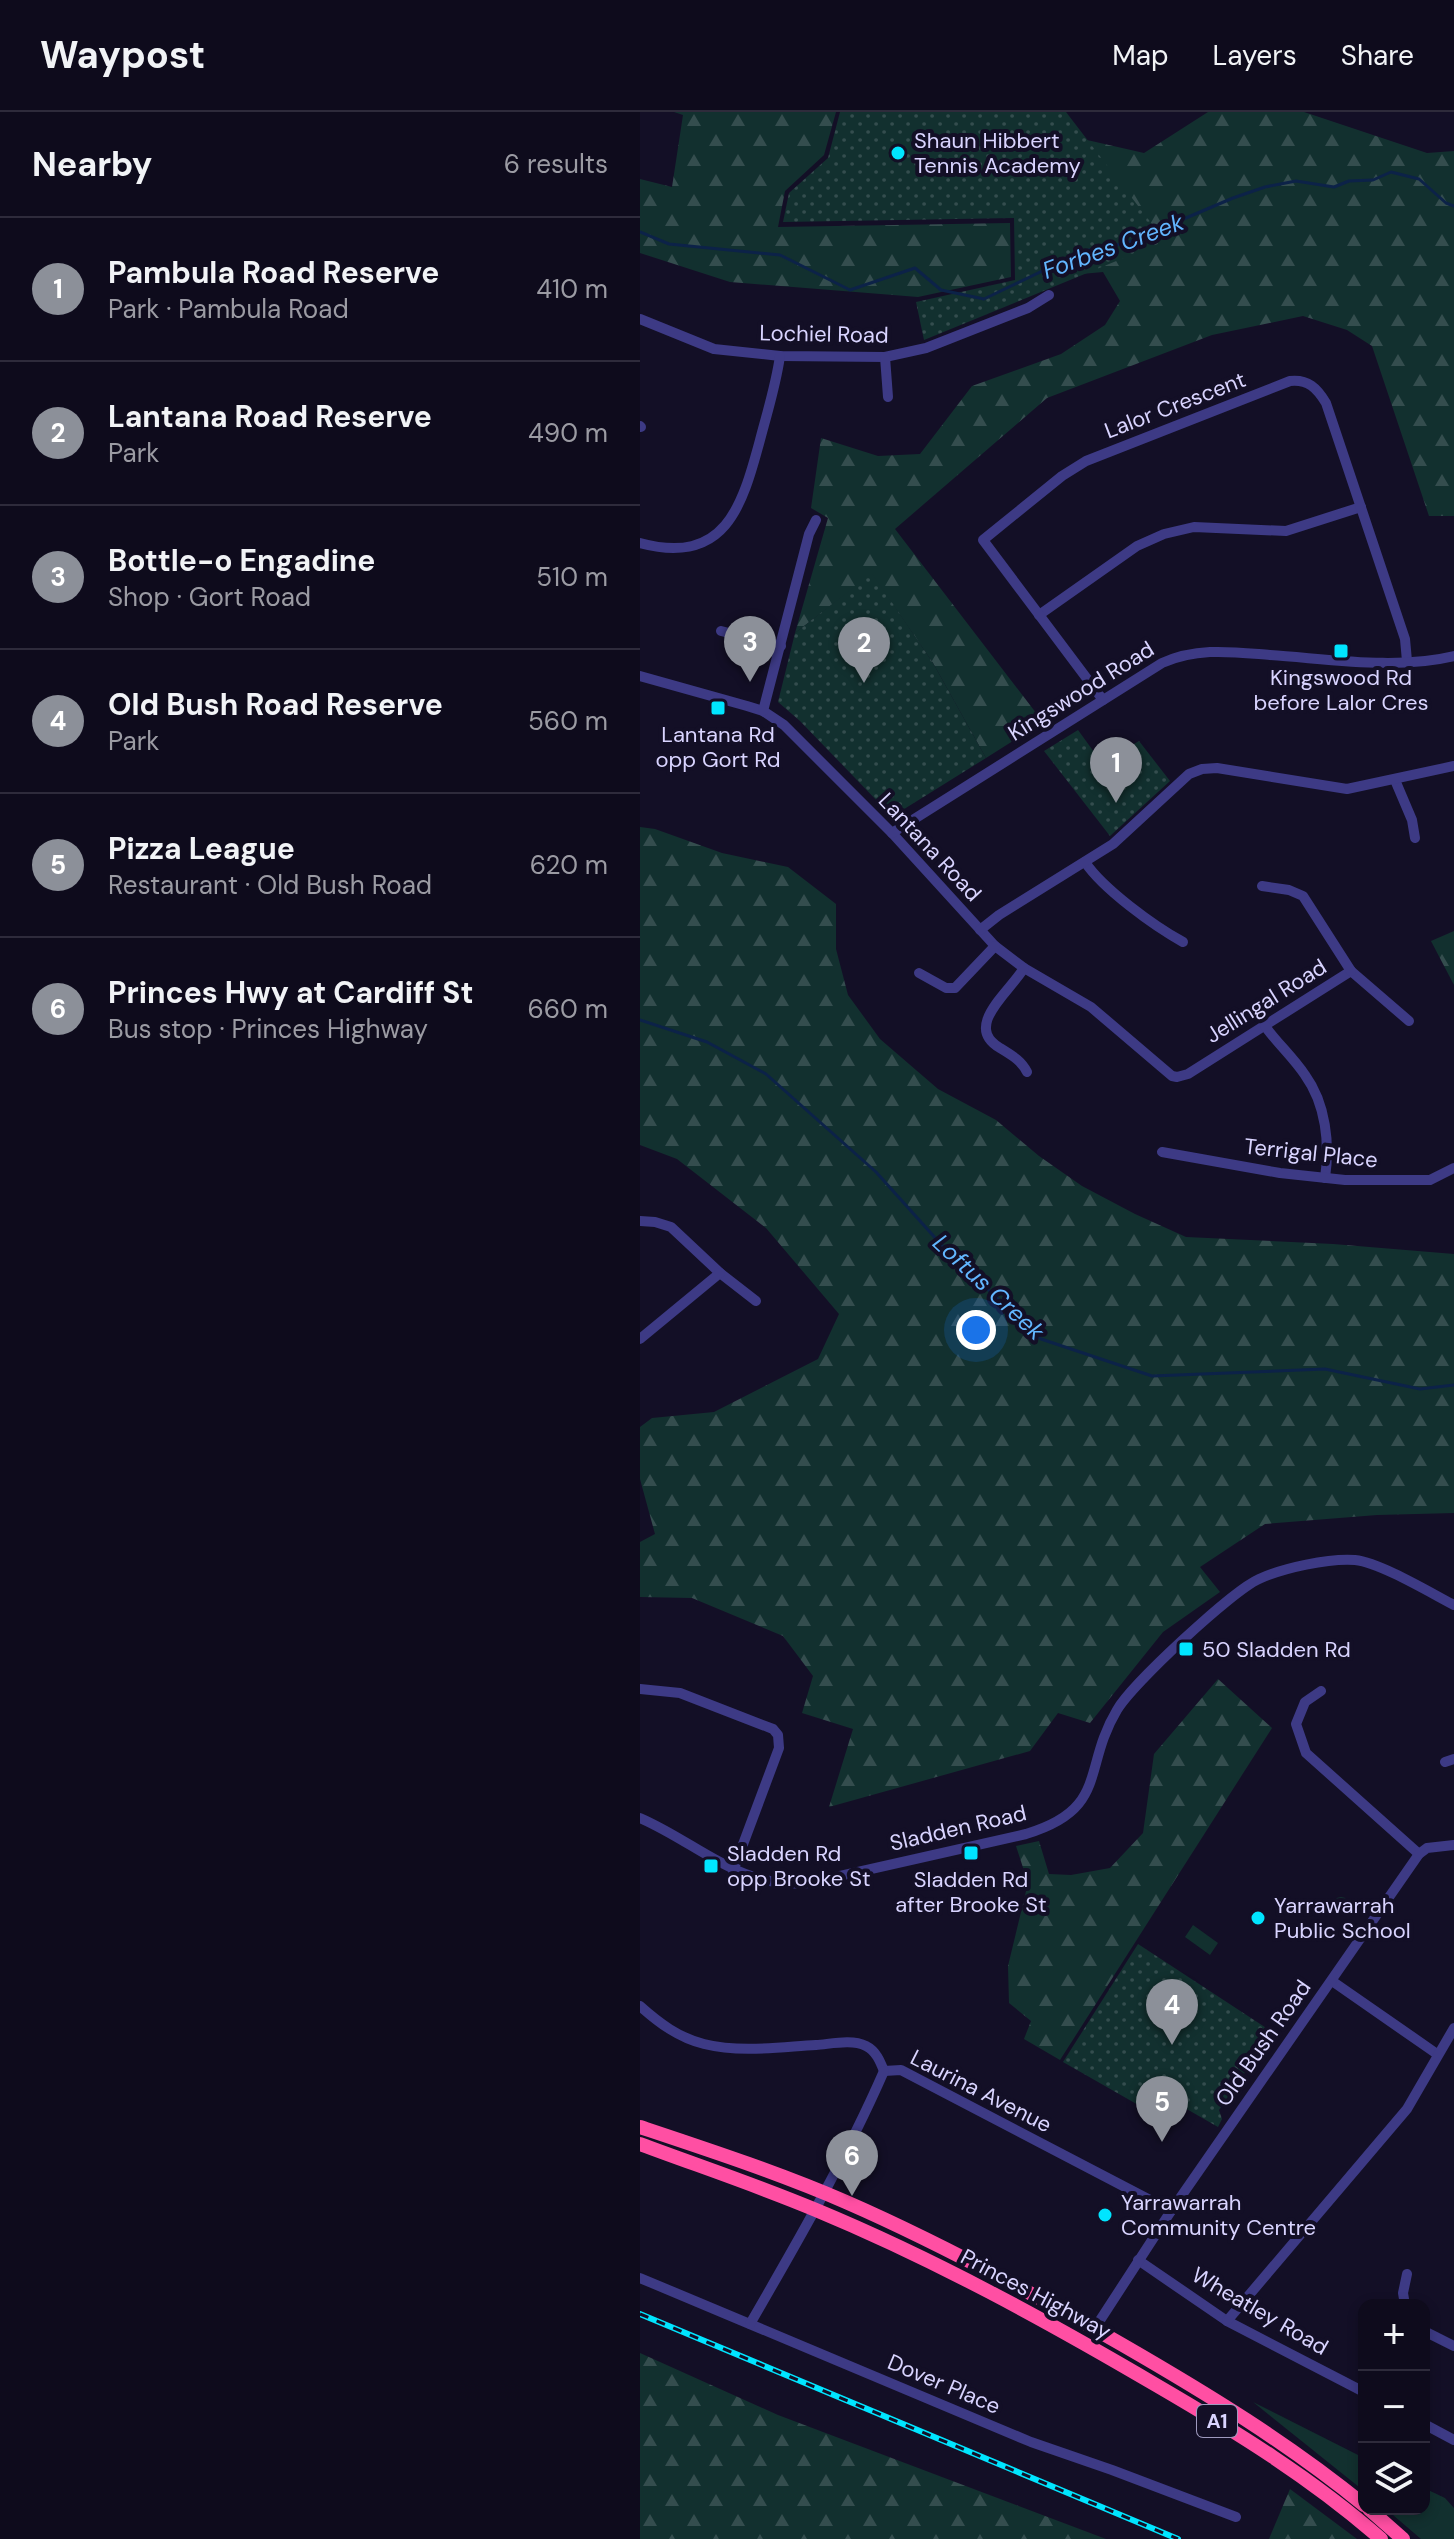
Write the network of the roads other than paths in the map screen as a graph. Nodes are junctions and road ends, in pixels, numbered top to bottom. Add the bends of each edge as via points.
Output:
1 (1049, 295) dead end
2 (640, 320) edge
3 (780, 356) junction
4 (885, 357) junction
5 (888, 397) dead end
6 (1361, 507) junction
7 (816, 520) dead end
8 (640, 543) edge
9 (1039, 615) junction
10 (721, 631) dead end
11 (781, 646) junction
12 (1454, 656) edge
13 (1407, 661) junction
14 (640, 676) edge
15 (1103, 700) junction
16 (763, 711) junction
17 (1454, 766) edge
18 (1395, 780) junction
19 (892, 833) junction
20 (1415, 838) dead end
21 (1085, 862) junction
22 (1262, 886) dead end
23 (980, 930) junction
24 (1183, 942) dead end
25 (995, 946) junction
26 (1024, 968) junction
27 (1351, 971) junction
28 (919, 973) dead end
29 (1409, 1021) dead end
30 (1265, 1026) junction
31 (1027, 1072) dead end
32 (1177, 1077) joint
33 (1162, 1152) dead end
34 (1454, 1168) edge
35 (1325, 1178) junction
36 (640, 1221) edge
37 (720, 1273) junction
38 (756, 1301) dead end
39 (640, 1339) edge
40 (1454, 1605) edge
41 (640, 1689) edge
42 (1321, 1691) dead end
43 (640, 1818) edge
44 (1454, 1845) edge
45 (1419, 1854) junction
46 (733, 1871) junction
47 (1332, 1981) junction
48 (640, 2006) edge
49 (1454, 2028) edge
50 (1437, 2054) junction
51 (884, 2071) junction
52 (640, 2127) edge
53 (640, 2144) edge
54 (824, 2193) junction
55 (814, 2209) junction
56 (1171, 2211) junction
57 (1138, 2260) junction
58 (1407, 2274) dead end
59 (640, 2278) edge
60 (1404, 2299) edge
61 (1227, 2321) junction
62 (750, 2324) junction
63 (1054, 2326) junction
64 (1095, 2328) junction
65 (1430, 2334) edge
66 (1454, 2346) edge
67 (1358, 2389) edge
68 (1209, 2417) junction
69 (1430, 2427) edge
70 (1454, 2440) edge
71 (1358, 2500) edge
72 (1376, 2515) edge
73 (1236, 2517) dead end
74 (1381, 2539) edge
75 (1403, 2539) edge

1 - 4 street, Lochiel Road via 926,348
2 - 3 street, Lochiel Road via 714,349
3 - 4 street, Lochiel Road
3 - 8 street via 747,490 730,521 696,545 673,549
4 - 5 street
6 - 9 street via 1286,531 1178,529 1137,546
6 - 9 street, Lalor Crescent via 1321,394 1303,380 1290,381 1086,461 983,540
6 - 13 street, Lalor Crescent via 1405,639
7 - 11 street
9 - 15 street, Lalor Crescent
10 - 11 street
11 - 16 street
12 - 13 street, Kingswood Road
13 - 15 street, Kingswood Road via 1202,651 1162,663
14 - 16 street, Lantana Road
15 - 19 street, Kingswood Road
16 - 19 street, Lantana Road via 799,738
17 - 18 street
18 - 20 street
18 - 21 street via 1347,789 1202,769 1189,774 1124,835
19 - 23 street, Lantana Road
21 - 23 street
21 - 24 street via 1153,924
22 - 27 street via 1303,896
23 - 25 street, Lantana Road
25 - 26 street, Lantana Road
25 - 28 street via 955,988
26 - 31 street via 984,1028 988,1040
26 - 32 street, Lantana Road via 1091,1007
27 - 29 street, Jellingal Road
27 - 30 street, Jellingal Road
30 - 32 street, Jellingal Road
30 - 35 street via 1306,1075 1318,1101 1328,1159
33 - 35 street, Terrigal Place
34 - 35 street, Terrigal Place via 1430,1180
36 - 37 street via 671,1227
37 - 38 street
37 - 39 street
40 - 46 street, Sladden Road via 1358,1560 1261,1578 1240,1591 1128,1694 1110,1723 1093,1782 1060,1821 1026,1834 809,1883 770,1882
41 - 46 street via 694,1697 755,1720 778,1735 779,1748
42 - 45 street via 1305,1702 1296,1724 1306,1753
43 - 46 street, Sladden Road
44 - 45 street
45 - 47 street, Old Bush Road
47 - 50 street
47 - 56 street, Old Bush Road
48 - 51 street, Laurina Avenue via 672,2031 703,2044 859,2044 873,2051
49 - 50 street
50 - 61 street via 1401,2117
51 - 54 street
51 - 56 street, Laurina Avenue via 901,2070
52 - 54 highway, Princes Highway / A1
53 - 55 highway, Princes Highway / A1
54 - 55 street
54 - 64 highway, Princes Highway / A1
55 - 62 street
55 - 63 highway, Princes Highway / A1
56 - 57 street, Old Bush Road
57 - 61 street, Wheatley Road
57 - 64 street, Old Bush Road
58 - 60 street
59 - 62 street, Dover Place
61 - 67 street, Wheatley Road
62 - 73 street, Dover Place via 1031,2442
63 - 64 highway
63 - 68 highway, Princes Highway / A1
64 - 68 highway via 1104,2344 1192,2395
64 - 71 highway, Princes Highway / A1 via 1241,2415
65 - 66 street
68 - 74 highway, Princes Highway / A1 via 1293,2471
69 - 70 street
72 - 75 highway

